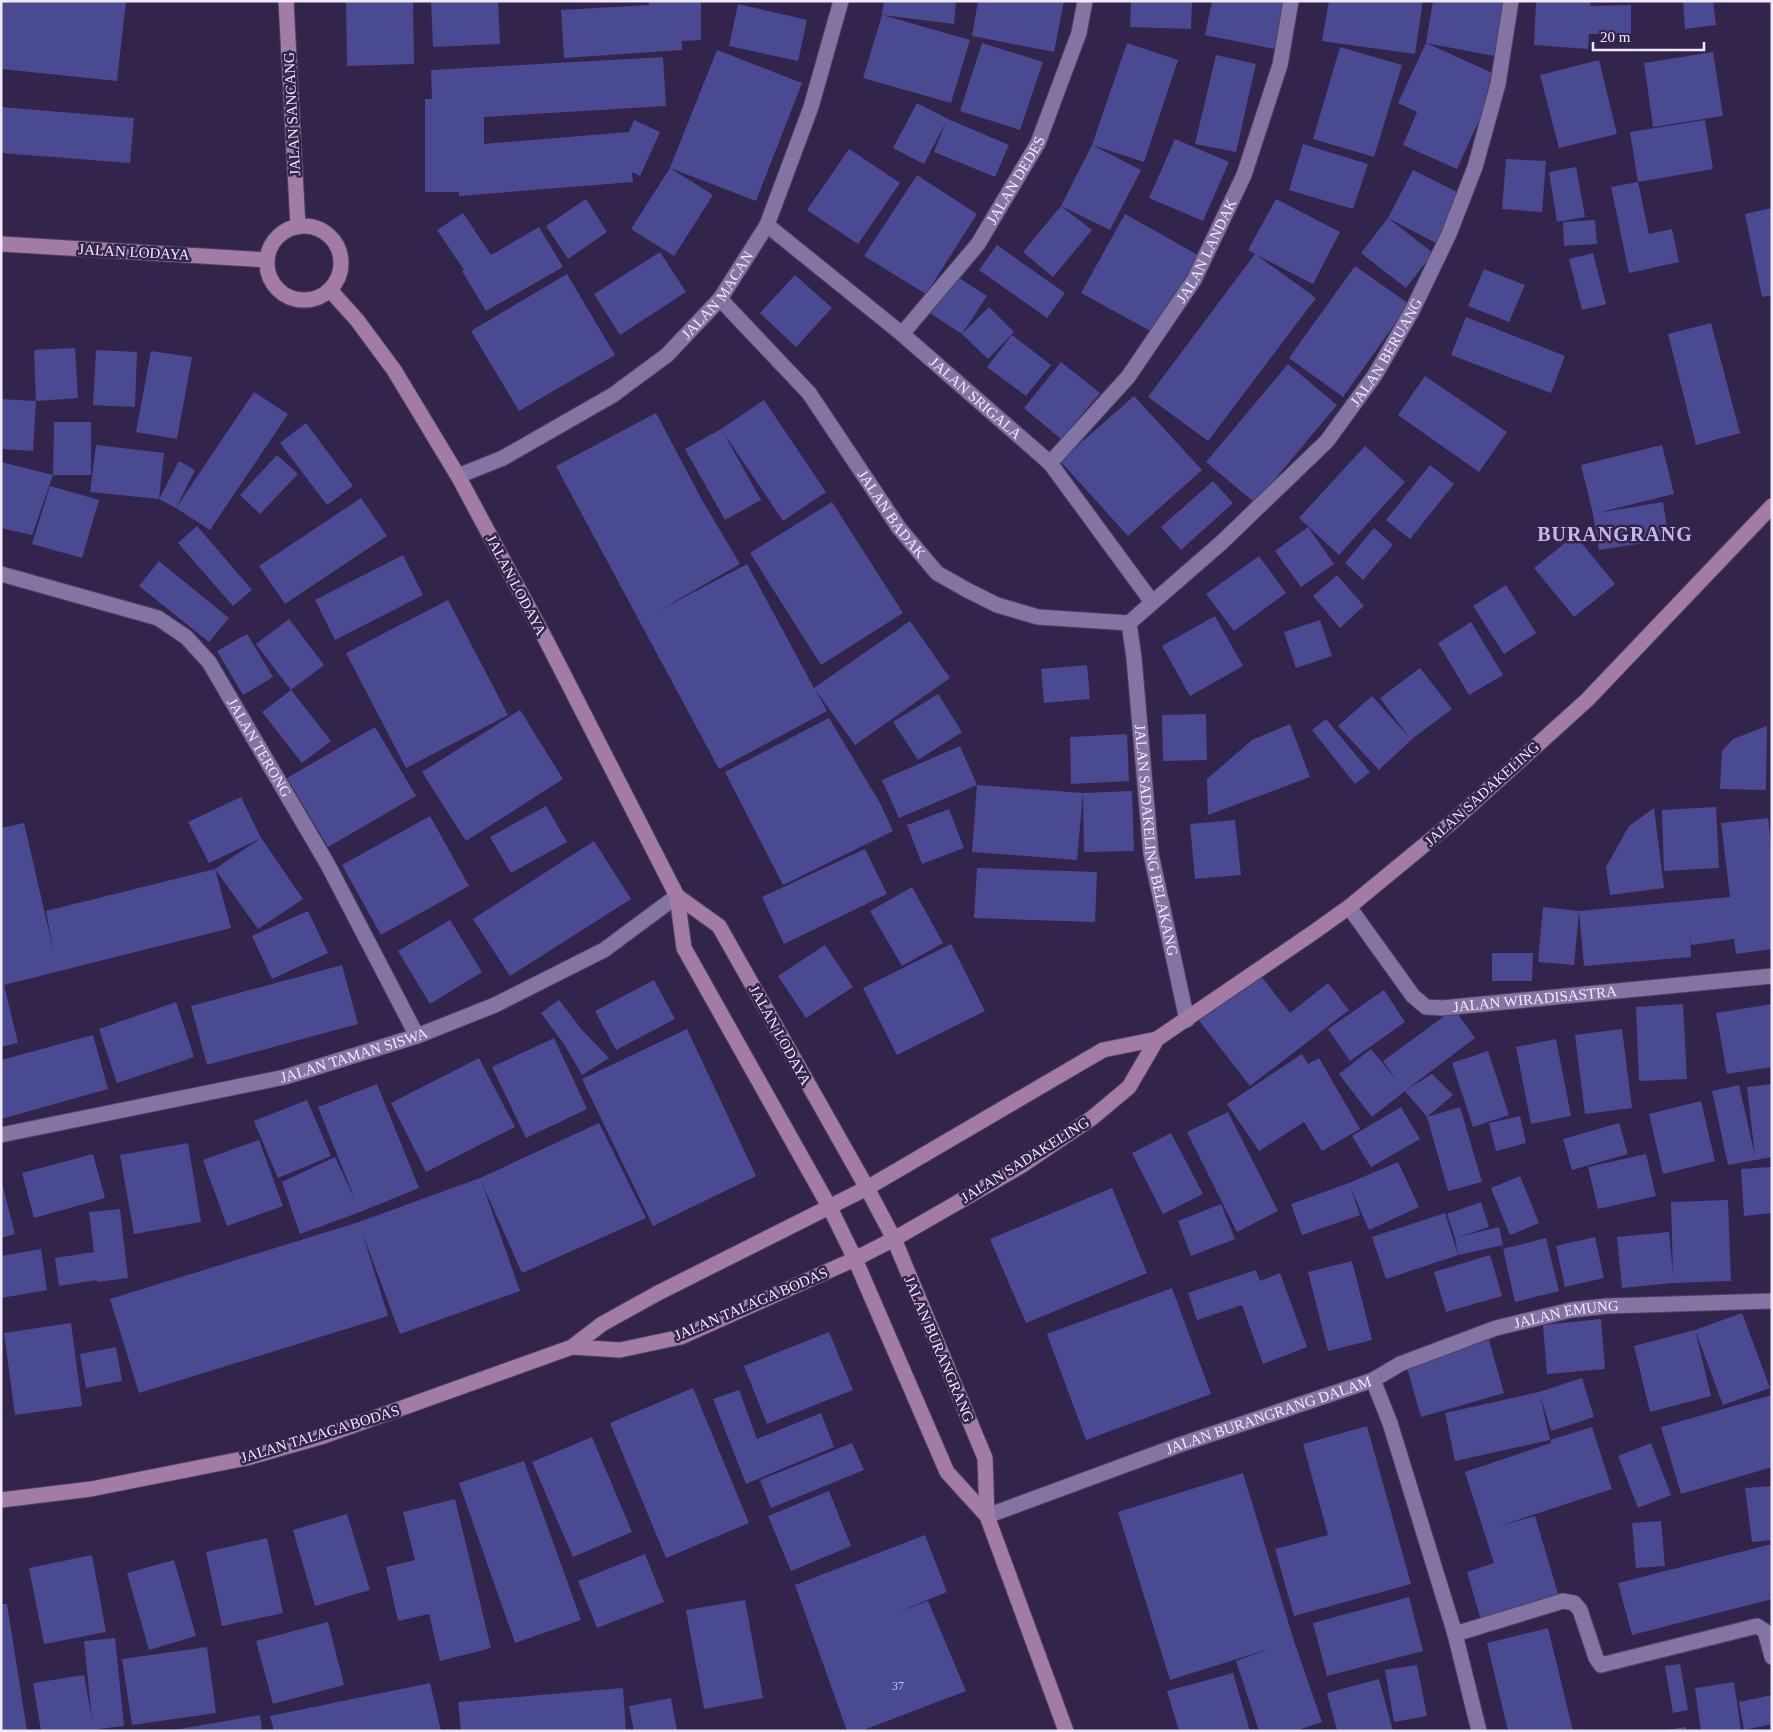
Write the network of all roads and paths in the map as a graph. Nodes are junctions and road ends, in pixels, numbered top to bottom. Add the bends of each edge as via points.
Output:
1 (286, 1) edge
2 (841, 1) edge
3 (1086, 1) edge
4 (1292, 1) edge
5 (1511, 1) edge
6 (767, 225) junction
7 (298, 227) junction
8 (1, 244) edge
9 (267, 260) junction
10 (330, 290) junction
11 (720, 299) junction
12 (902, 334) junction
13 (1050, 464) junction
14 (458, 476) junction
15 (1772, 506) edge
16 (1, 574) edge
17 (1152, 602) junction
18 (1129, 623) junction
19 (677, 896) junction
20 (1350, 907) junction
21 (1772, 976) edge
22 (1187, 1020) junction
23 (417, 1036) junction
24 (1157, 1039) junction
25 (1, 1135) edge
26 (867, 1188) junction
27 (830, 1208) junction
28 (894, 1239) junction
29 (855, 1259) junction
30 (1772, 1301) edge
31 (572, 1348) junction
32 (1373, 1380) junction
33 (1, 1500) edge
34 (987, 1516) junction
35 (1455, 1634) junction
36 (1772, 1657) edge
37 (1063, 1730) edge
38 (1479, 1731) edge

1 - 7 street, JALAN SANCANG
2 - 6 street, JALAN MACAN via 811,107
3 - 12 street, JALAN DEDES via 1079,33 1038,142 978,244
4 - 13 street, JALAN LANDAK via 1280,65 1244,175 1194,280 1128,377
5 - 17 street, JALAN BERUANG via 1498,84 1475,167 1449,234 1412,310 1375,375 1327,441 1221,543
6 - 11 street, JALAN MACAN
6 - 12 street, JALAN SRIGALA
7 - 9 street via 282,233 273,242
7 - 10 street via 318,229 337,245 341,269
8 - 9 street, JALAN LODAYA
9 - 10 street via 270,278 286,295 308,300
10 - 14 street, JALAN LODAYA via 394,370
11 - 14 street, JALAN MACAN via 667,355 613,396 503,458
11 - 18 street, JALAN BADAK via 810,393 899,528 937,573 996,605 1038,617
12 - 13 street, JALAN SRIGALA
13 - 17 street, JALAN SRIGALA
14 - 19 street, JALAN LODAYA
15 - 20 street, JALAN SADAKELING via 1588,700 1451,823
16 - 23 street, JALAN TERONG via 158,618 186,637 210,662 328,865
17 - 18 street, JALAN BERUANG
18 - 22 street, JALAN SADAKELING BELAKANG via 1150,854
19 - 23 street, JALAN TAMAN SISWA via 604,950 495,1005
19 - 26 street, JALAN LODAYA via 719,926
19 - 27 street, JALAN LODAYA via 684,948
20 - 21 street, JALAN WIRADISASTRA via 1413,996 1426,1007
20 - 22 street, JALAN SADAKELING
22 - 24 street, JALAN SADAKELING
23 - 25 street, JALAN TAMAN SISWA via 285,1077
24 - 26 street, JALAN SADAKELING via 1103,1050
24 - 28 street, JALAN SADAKELING via 1129,1087 1092,1118 1021,1166
26 - 27 street, JALAN TALAGA BODAS
26 - 28 street, JALAN BURANGRANG
27 - 29 street, JALAN BURANGRANG
27 - 31 street, JALAN TALAGA BODAS via 658,1292 602,1324
28 - 29 street, JALAN TALAGA BODAS
28 - 34 street, JALAN BURANGRANG via 986,1458
29 - 31 street, JALAN TALAGA BODAS via 681,1337 620,1350
29 - 34 street, JALAN BURANGRANG via 947,1472
30 - 32 street, JALAN EMUNG via 1571,1310 1496,1328 1400,1364
31 - 33 street, JALAN TALAGA BODAS via 334,1433 247,1458 91,1489
32 - 34 street, JALAN BURANGRANG DALAM via 1182,1444
32 - 35 street, JALAN BURANGRANG DALAM via 1390,1423
34 - 37 street, JALAN BURANGRANG
35 - 36 street via 1563,1602 1574,1603 1580,1610 1601,1665 1756,1626 1765,1631
35 - 38 street, JALAN BURANGRANG DALAM

